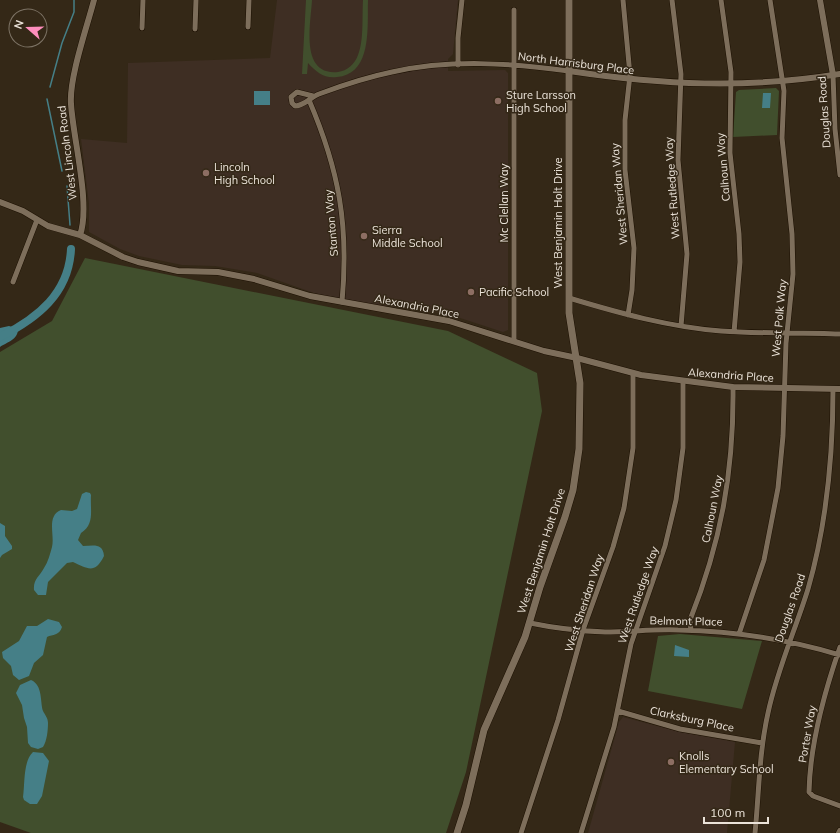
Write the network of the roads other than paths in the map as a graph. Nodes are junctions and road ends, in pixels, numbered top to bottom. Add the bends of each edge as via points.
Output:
1 (94, 0) edge
2 (143, 0) edge
3 (196, 0) edge
4 (249, 0) edge
5 (462, 0) edge
6 (569, 0) edge
7 (623, 0) edge
8 (672, 0) edge
9 (721, 0) edge
10 (770, 0) edge
11 (820, 0) edge
12 (514, 10) dead end
13 (248, 27) dead end
14 (142, 28) dead end
15 (195, 29) dead end
16 (458, 65) junction
17 (514, 65) junction
18 (569, 71) junction
19 (840, 74) edge
20 (833, 75) junction
21 (629, 79) junction
22 (783, 81) junction
23 (681, 84) junction
24 (731, 84) junction
25 (311, 98) joint
26 (840, 175) edge
27 (0, 202) edge
28 (37, 220) junction
29 (80, 235) junction
30 (14, 282) dead end
31 (569, 298) junction
32 (342, 302) junction
33 (628, 315) junction
34 (681, 326) junction
35 (734, 332) junction
36 (787, 333) junction
37 (840, 334) edge
38 (514, 341) junction
39 (576, 358) junction
40 (633, 373) junction
41 (683, 382) junction
42 (733, 387) junction
43 (783, 388) junction
44 (833, 389) junction
45 (840, 389) edge
46 (530, 623) junction
47 (583, 630) junction
48 (691, 630) junction
49 (634, 631) junction
50 (739, 634) junction
51 (789, 642) junction
52 (840, 647) edge
53 (839, 654) edge
54 (618, 711) junction
55 (762, 743) junction
56 (840, 806) edge
57 (457, 833) edge
58 (521, 833) edge
59 (581, 833) edge
60 (755, 833) edge

1 - 29 street, West Lincoln Road via 71,99 84,209
2 - 14 street
3 - 15 street
4 - 13 street
5 - 16 street
6 - 18 main road, West Benjamin Holt Drive
7 - 21 street, West Sheridan Way via 630,64
8 - 23 street, West Rutledge Way
9 - 24 street, Calhoun Way
10 - 22 street, West Polk Way
11 - 20 street, Douglas Road
12 - 17 street, Mc Clellan Way
16 - 17 street, North Harrisburg Place
16 - 25 street, North Harrisburg Place via 393,72 334,88
17 - 18 street, North Harrisburg Place
17 - 38 street, Mc Clellan Way
18 - 21 street, North Harrisburg Place
18 - 31 main road, West Benjamin Holt Drive
19 - 20 street, North Harrisburg Place
20 - 22 street, North Harrisburg Place
20 - 26 street, Douglas Road
21 - 23 street, North Harrisburg Place
21 - 33 street, West Sheridan Way via 625,170 634,255
22 - 24 street, North Harrisburg Place
22 - 36 street, West Polk Way via 784,159 793,255
23 - 24 street, North Harrisburg Place
23 - 34 street, West Rutledge Way via 678,160 687,254
24 - 35 street, Calhoun Way via 730,153 740,262
25 - 32 street, Stanton Way via 330,155 341,207 345,248
27 - 28 street, Alexandria Place
28 - 29 street, Alexandria Place via 48,226
28 - 30 street
29 - 32 street, Alexandria Place via 138,262 178,271 209,271 254,279 299,294
31 - 33 street
31 - 39 main road, West Benjamin Holt Drive
32 - 38 street, Alexandria Place via 450,321
33 - 34 street
34 - 35 street
35 - 36 street
36 - 37 street
36 - 43 street, West Polk Way
38 - 39 street, Alexandria Place
39 - 40 street, Alexandria Place
39 - 46 main road, West Benjamin Holt Drive via 581,405 576,473 565,517
40 - 41 street, Alexandria Place
40 - 47 street, West Sheridan Way via 635,425 628,489 613,547
41 - 42 street, Alexandria Place
41 - 49 street, West Rutledge Way via 683,448 676,500 665,546
42 - 43 street, Alexandria Place
42 - 48 street, Calhoun Way via 732,452 726,498 712,560 690,620
43 - 44 street, Alexandria Place
43 - 50 street, West Polk Way via 781,464 774,516 764,560
44 - 45 street, Alexandria Place
44 - 51 street, Douglas Road via 833,440 826,509 812,575
46 - 47 street, Belmont Place
46 - 57 main road, West Benjamin Holt Drive via 484,730
47 - 49 street, Belmont Place
47 - 58 street, West Sheridan Way via 562,708
48 - 49 street, Belmont Place
48 - 50 street, Belmont Place
49 - 54 street, West Rutledge Way
50 - 51 street, Belmont Place
51 - 53 street, Belmont Place
51 - 55 street, Douglas Road via 773,691
52 - 53 street, Porter Way
53 - 56 street, Porter Way via 818,722 809,792
54 - 55 street, Clarksburg Place via 680,729
54 - 59 street, West Rutledge Way via 608,751
55 - 60 street, Douglas Road

